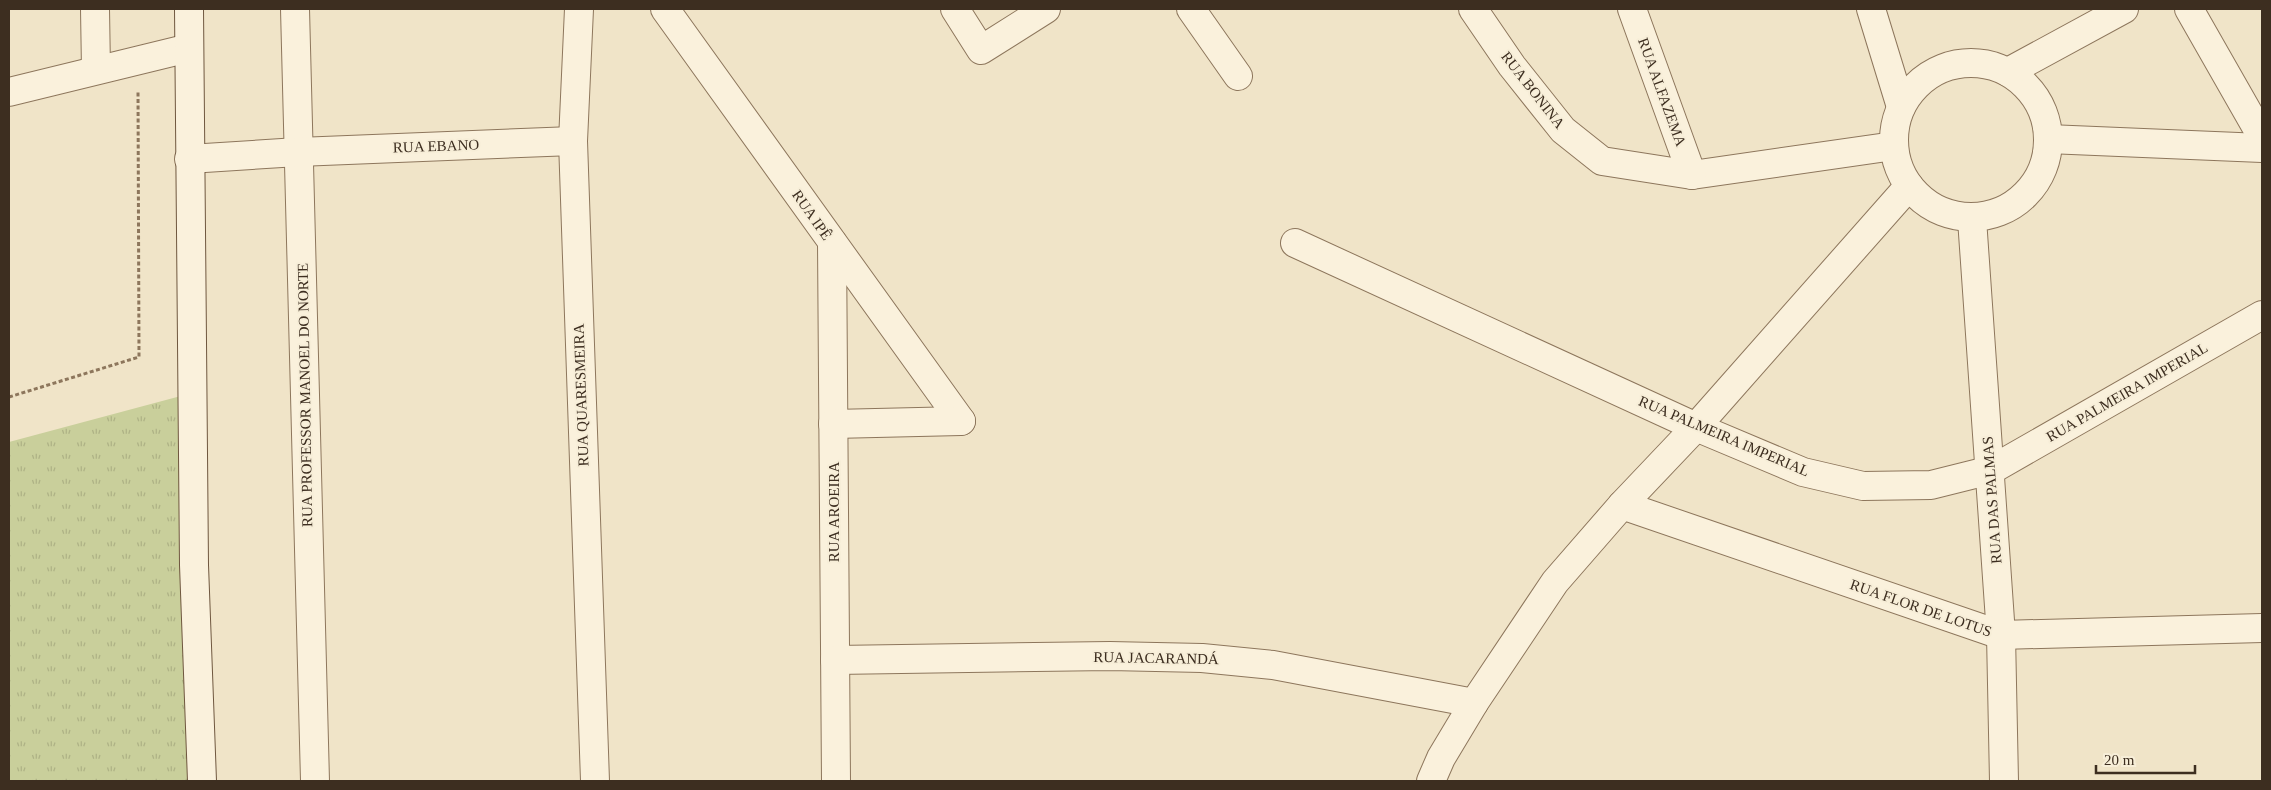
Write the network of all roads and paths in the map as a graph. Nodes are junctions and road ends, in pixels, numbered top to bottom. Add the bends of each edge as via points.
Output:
1 (95, 9) edge
2 (189, 9) edge
3 (295, 9) edge
4 (665, 9) edge
5 (955, 9) edge
6 (1046, 9) edge
7 (1191, 9) edge
8 (1473, 9) edge
9 (1632, 9) edge
10 (1871, 9) edge
11 (2124, 9) edge
12 (2189, 9) edge
13 (581, 10) edge
14 (189, 48) junction
15 (138, 60) junction
16 (96, 70) junction
17 (2008, 72) junction
18 (1238, 76) dead end
19 (9, 92) edge
20 (1901, 107) junction
21 (2262, 137) edge
22 (2048, 139) junction
23 (573, 141) junction
24 (1894, 146) junction
25 (2262, 148) edge
26 (298, 152) junction
27 (189, 159) junction
28 (1692, 175) junction
29 (1909, 186) junction
30 (1972, 219) junction
31 (832, 242) junction
32 (1295, 243) dead end
33 (2262, 315) edge
34 (9, 397) edge
35 (833, 424) junction
36 (1696, 427) junction
37 (1991, 470) junction
38 (1622, 505) junction
39 (2262, 628) edge
40 (2001, 636) junction
41 (835, 660) junction
42 (1474, 703) junction
43 (202, 781) edge
44 (315, 781) edge
45 (595, 781) edge
46 (836, 781) edge
47 (1431, 781) edge
48 (2004, 781) edge

1 - 16 street
2 - 14 street
3 - 26 street, RUA PROFESSOR MANOEL DO NORTE
4 - 31 street, RUA IPÊ
5 - 6 street via 981,50
7 - 18 street
8 - 28 street, RUA BONINA via 1512,66 1563,130 1602,161
9 - 28 street, RUA ALFAZEMA
10 - 20 street
11 - 17 street
12 - 21 street
13 - 23 street, RUA QUARESMEIRA
14 - 15 street
14 - 27 street
15 - 16 street
15 - 34 path via 139,357
16 - 19 street
17 - 20 street via 1985,64 1960,64 1936,71 1916,86
17 - 22 street via 2025,84 2037,100 2045,119
20 - 24 street via 1895,126
22 - 25 street
22 - 30 street via 2045,162 2035,184 1998,212
23 - 26 street, RUA EBANO
23 - 45 street, RUA QUARESMEIRA
24 - 28 street, RUA BONINA
24 - 29 street via 1898,167
26 - 27 street, RUA EBANO
26 - 44 street, RUA PROFESSOR MANOEL DO NORTE
27 - 43 street via 194,565
29 - 30 street via 1927,203
29 - 36 street
30 - 37 street, RUA DAS PALMAS
31 - 35 street, RUA AROEIRA
31 - 35 street, RUA IPÊ via 961,421
32 - 36 street, RUA PALMEIRA IMPERIAL
33 - 37 street, RUA PALMEIRA IMPERIAL
35 - 41 street, RUA AROEIRA
36 - 37 street, RUA PALMEIRA IMPERIAL via 1803,472 1863,486 1932,485
36 - 38 street
37 - 40 street, RUA DAS PALMAS
38 - 40 street, RUA FLOR DE LOTUS
38 - 42 street via 1555,582
39 - 40 street, RUA FLOR DE LOTUS
40 - 48 street, RUA DAS PALMAS
41 - 42 street, RUA JACARANDÁ via 1110,656 1202,658 1273,665
41 - 46 street, RUA AROEIRA
42 - 47 street

